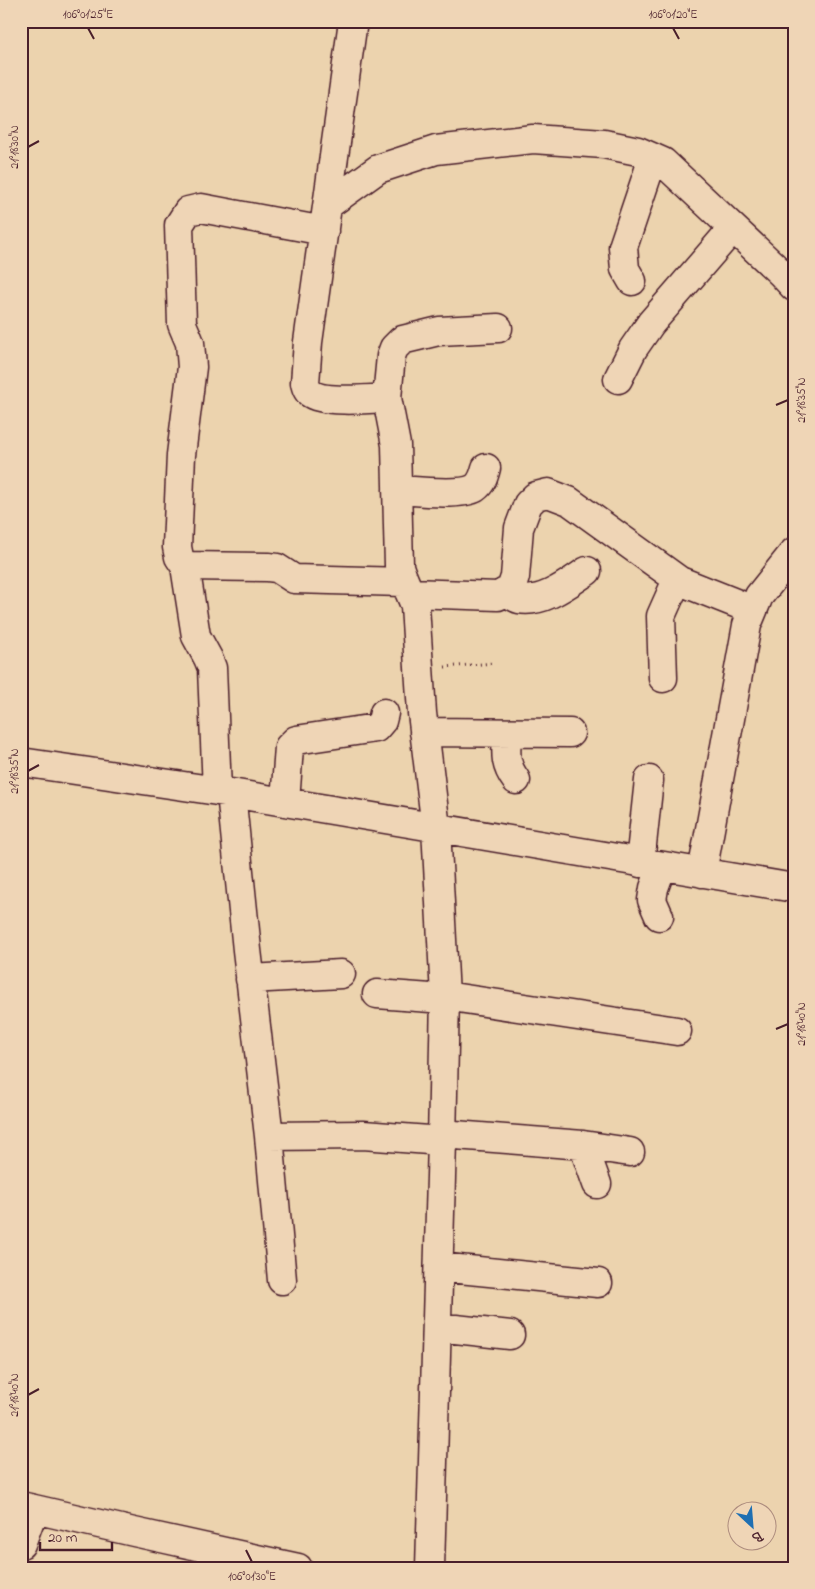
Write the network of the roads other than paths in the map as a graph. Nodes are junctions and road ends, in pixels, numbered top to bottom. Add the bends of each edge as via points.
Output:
1 (353, 21) edge
2 (653, 158) junction
3 (328, 205) junction
4 (733, 228) junction
5 (324, 231) junction
6 (632, 281) dead end
7 (794, 287) edge
8 (498, 328) dead end
9 (618, 379) dead end
10 (388, 398) junction
11 (486, 468) dead end
12 (397, 490) junction
13 (794, 552) edge
14 (185, 566) junction
15 (587, 571) dead end
16 (680, 580) junction
17 (407, 588) junction
18 (506, 592) junction
19 (753, 610) junction
20 (663, 678) dead end
21 (384, 713) dead end
22 (424, 732) junction
23 (507, 733) junction
24 (570, 733) dead end
25 (21, 762) edge
26 (516, 780) dead end
27 (649, 780) dead end
28 (224, 792) junction
29 (285, 802) junction
30 (436, 828) junction
31 (651, 864) junction
32 (702, 873) junction
33 (794, 888) edge
34 (659, 916) dead end
35 (341, 974) dead end
36 (250, 979) junction
37 (377, 994) dead end
38 (444, 997) junction
39 (676, 1031) dead end
40 (269, 1136) junction
41 (442, 1137) junction
42 (583, 1145) junction
43 (630, 1152) dead end
44 (597, 1184) dead end
45 (439, 1267) junction
46 (282, 1280) dead end
47 (598, 1283) dead end
48 (437, 1327) junction
49 (510, 1336) dead end
50 (28, 1507) edge
51 (21, 1544) edge
52 (243, 1562) edge
53 (298, 1568) edge
54 (430, 1568) edge

1 - 3 street
2 - 3 street via 638,151 604,144 533,139 436,150 378,168
2 - 4 street via 663,162
2 - 6 street via 624,247 624,270
3 - 5 street
4 - 7 street
4 - 9 street via 650,323
5 - 10 street via 308,342 306,389 319,397 347,400
5 - 14 street via 201,208 188,211 179,225 182,324 190,343 192,366 180,455 177,547
8 - 10 street via 439,331 402,340 391,356
10 - 12 street via 396,445
11 - 12 street via 482,482 473,489 459,492
12 - 17 street via 399,566
13 - 19 street via 759,596
14 - 17 street via 268,567 294,579
14 - 28 street via 196,636 212,668
15 - 18 street via 568,584 532,599 518,599
16 - 18 street via 569,501 548,493 536,496 528,504 519,528 515,577 511,589
16 - 19 street
16 - 20 street via 661,616
17 - 18 street via 498,596
17 - 22 street via 415,606
19 - 32 street via 747,625
21 - 29 street via 376,728 296,740 289,747
22 - 23 street
22 - 30 street
23 - 24 street
23 - 26 street via 506,759
25 - 28 street
27 - 31 street
28 - 29 street
28 - 36 street
29 - 30 street
30 - 31 street
30 - 38 street
31 - 32 street
31 - 34 street via 652,900
32 - 33 street
35 - 36 street
36 - 40 street
37 - 38 street
38 - 39 street
38 - 41 street
40 - 41 street
40 - 46 street
41 - 42 street
41 - 45 street
42 - 43 street
42 - 44 street
45 - 47 street
45 - 48 street
48 - 49 street
48 - 54 street
50 - 51 street
50 - 52 street
52 - 53 street

